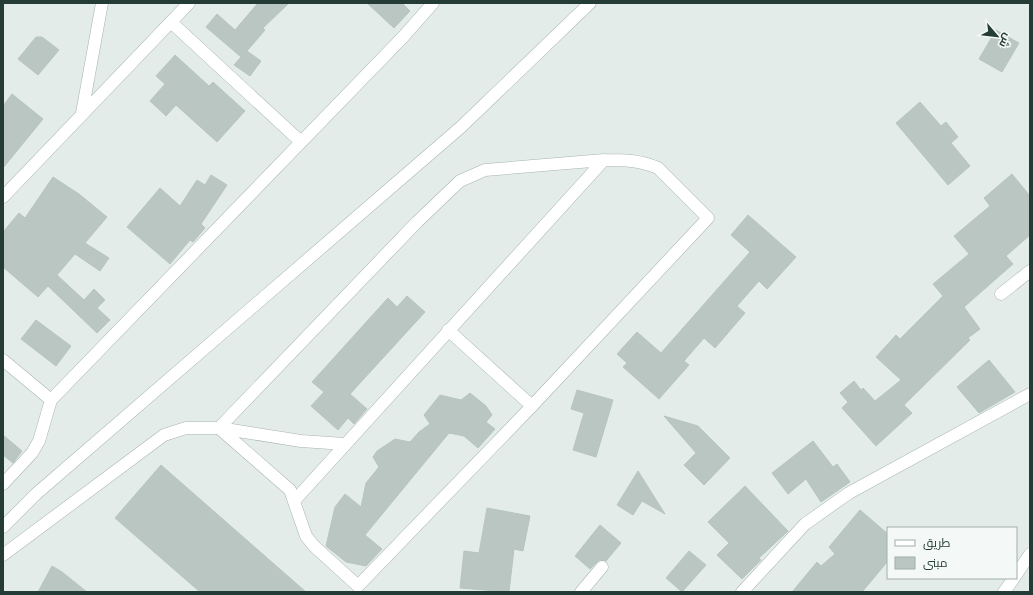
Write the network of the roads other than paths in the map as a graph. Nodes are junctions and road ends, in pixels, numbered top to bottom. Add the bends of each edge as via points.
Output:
1 (102, 3) edge
2 (189, 3) edge
3 (433, 3) edge
4 (590, 3) edge
5 (172, 22) junction
6 (82, 113) junction
7 (301, 142) junction
8 (604, 160) junction
9 (3, 197) edge
10 (1030, 271) edge
11 (1001, 294) dead end
12 (448, 330) junction
13 (3, 360) edge
14 (1030, 394) edge
15 (51, 400) junction
16 (532, 406) junction
17 (219, 428) junction
18 (345, 444) junction
19 (3, 484) edge
20 (295, 500) junction
21 (3, 527) edge
22 (1030, 554) edge
23 (3, 555) edge
24 (602, 567) dead end
25 (1017, 574) edge
26 (1013, 579) edge
27 (581, 592) edge
28 (742, 592) edge
29 (1004, 592) edge

1 - 6 street
2 - 5 street
3 - 7 street
4 - 21 street via 461,127 36,494
5 - 6 street
5 - 7 street
6 - 9 street
7 - 15 street
8 - 12 street
8 - 16 street via 629,160 658,168 708,218
8 - 17 street via 485,170 460,181 417,222
10 - 11 street
12 - 16 street
12 - 18 street
13 - 15 street
14 - 28 street via 849,494 823,511 800,529
15 - 19 street via 39,441 32,453
16 - 20 street via 358,586 306,536
17 - 18 street via 301,441
17 - 20 street via 290,490
17 - 23 street via 186,428 164,435
18 - 20 street
22 - 25 street
24 - 27 street
26 - 29 street

